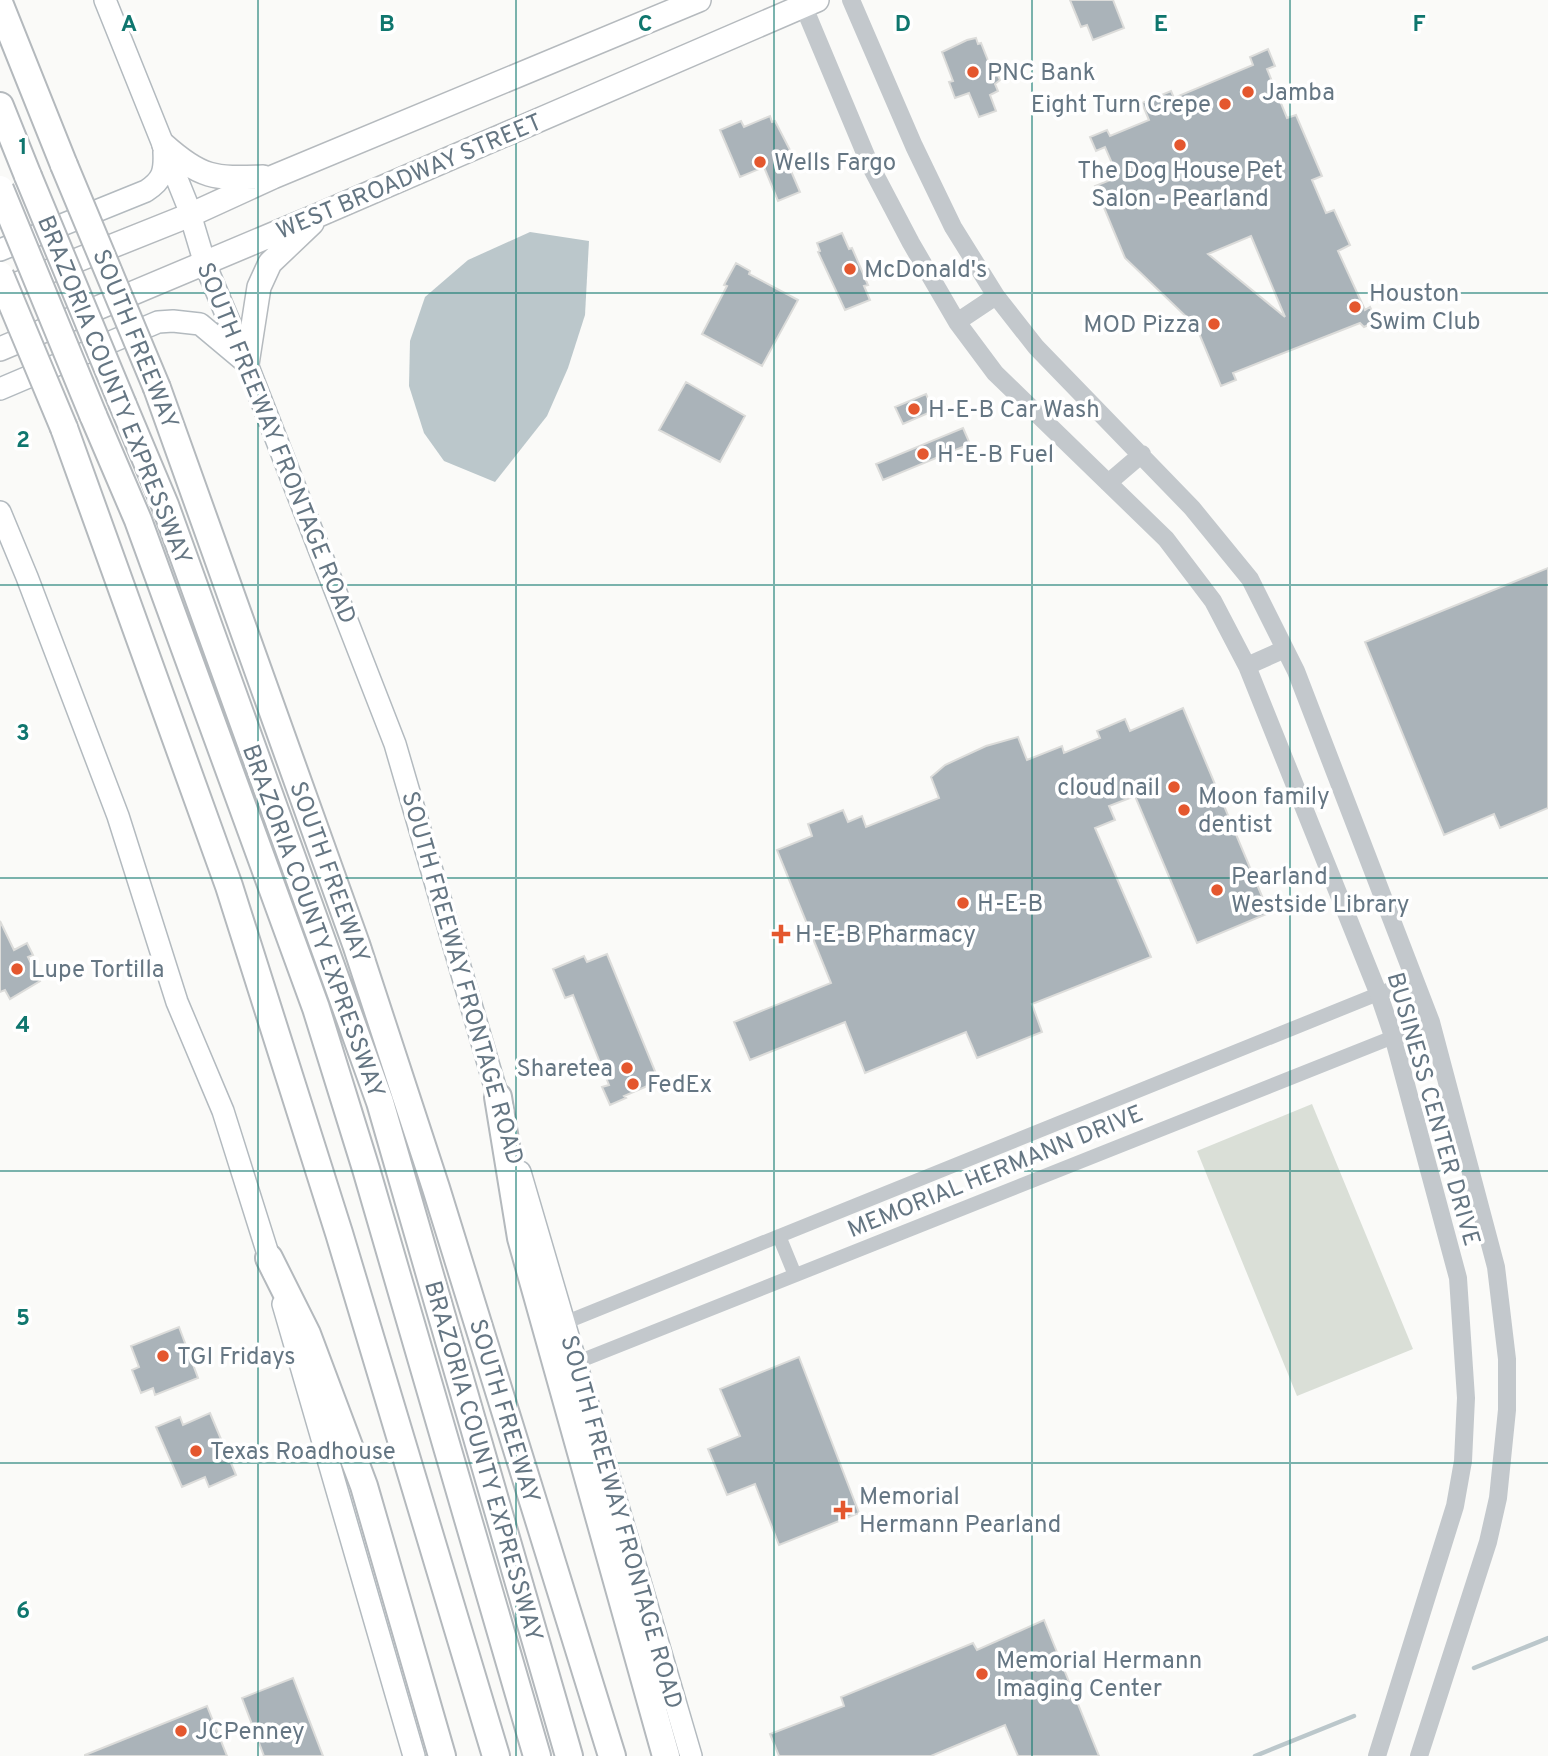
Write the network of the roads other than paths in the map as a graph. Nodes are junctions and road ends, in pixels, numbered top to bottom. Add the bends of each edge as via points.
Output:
1 (105, 0) edge
2 (699, 0) edge
3 (851, 0) edge
4 (808, 2) edge
5 (0, 5) edge
6 (0, 106) edge
7 (164, 145) junction
8 (273, 177) junction
9 (0, 188) edge
10 (321, 214) junction
11 (190, 215) junction
12 (0, 250) edge
13 (205, 264) junction
14 (0, 275) edge
15 (0, 291) edge
16 (996, 296) junction
17 (957, 322) junction
18 (0, 349) edge
19 (247, 363) junction
20 (0, 389) edge
21 (1142, 454) junction
22 (1108, 483) junction
23 (0, 512) edge
24 (1285, 649) junction
25 (1247, 666) junction
26 (1415, 979) junction
27 (1379, 995) junction
28 (1431, 1022) junction
29 (1393, 1036) junction
30 (498, 1097) junction
31 (779, 1236) junction
32 (269, 1258) junction
33 (795, 1275) junction
34 (564, 1323) junction
35 (575, 1363) junction
36 (663, 1745) edge
37 (414, 1756) edge
38 (442, 1756) edge
39 (496, 1756) edge
40 (537, 1756) edge
41 (569, 1756) edge
42 (612, 1756) edge
43 (691, 1756) edge
44 (1377, 1756) edge
45 (1419, 1756) edge

1 - 7 main road, SOUTH FREEWAY FRONTAGE ROAD
2 - 8 main road, WEST BROADWAY STREET
3 - 16 street, BUSINESS CENTER DRIVE via 953,227
4 - 10 main road, WEST BROADWAY STREET
4 - 17 street, BUSINESS CENTER DRIVE via 870,166
5 - 42 highway, SOUTH FREEWAY, bridge via 157,387 364,969
6 - 41 highway, BRAZORIA COUNTY EXPRESSWAY, bridge via 165,505 380,1102
7 - 8 main road via 187,166 207,175
7 - 11 main road, SOUTH FREEWAY FRONTAGE ROAD
7 - 12 main road via 165,170 157,184
8 - 11 main road, WEST BROADWAY STREET
9 - 40 highway, BRAZORIA COUNTY EXPRESSWAY, bridge via 138,520 316,1008
10 - 13 main road, WEST BROADWAY STREET
10 - 19 main road via 271,263 259,286
11 - 13 main road, SOUTH FREEWAY FRONTAGE ROAD
11 - 15 main road, WEST BROADWAY STREET
13 - 18 main road, WEST BROADWAY STREET
13 - 19 main road, SOUTH FREEWAY FRONTAGE ROAD
14 - 39 highway, bridge via 64,428 229,886
16 - 17 street
16 - 21 street, BUSINESS CENTER DRIVE via 1036,348
17 - 22 street, BUSINESS CENTER DRIVE via 995,373
19 - 20 main road via 200,324 166,322
19 - 30 main road, SOUTH FREEWAY FRONTAGE ROAD via 395,744
21 - 22 street
21 - 24 street, BUSINESS CENTER DRIVE via 1250,579
22 - 25 street, BUSINESS CENTER DRIVE via 1166,539 1213,601
23 - 32 main road via 118,816 177,1002 223,1111
24 - 25 street
24 - 26 street, BUSINESS CENTER DRIVE
25 - 27 street, BUSINESS CENTER DRIVE
26 - 27 street, MEMORIAL HERMANN DRIVE
26 - 28 street, BUSINESS CENTER DRIVE
27 - 29 street, BUSINESS CENTER DRIVE
27 - 31 street, MEMORIAL HERMANN DRIVE
28 - 29 street, MEMORIAL HERMANN DRIVE
28 - 45 street, BUSINESS CENTER DRIVE via 1496,1267 1507,1359 1507,1410 1498,1498 1488,1542
29 - 33 street, MEMORIAL HERMANN DRIVE
29 - 44 street, BUSINESS CENTER DRIVE via 1458,1278 1466,1398 1455,1506
30 - 34 main road, SOUTH FREEWAY FRONTAGE ROAD
30 - 36 highway via 521,1238
31 - 33 street
31 - 34 street, MEMORIAL HERMANN DRIVE
32 - 37 main road
32 - 38 highway via 307,1334 365,1486
33 - 35 street, MEMORIAL HERMANN DRIVE
34 - 35 main road, SOUTH FREEWAY FRONTAGE ROAD
35 - 43 main road, SOUTH FREEWAY FRONTAGE ROAD

